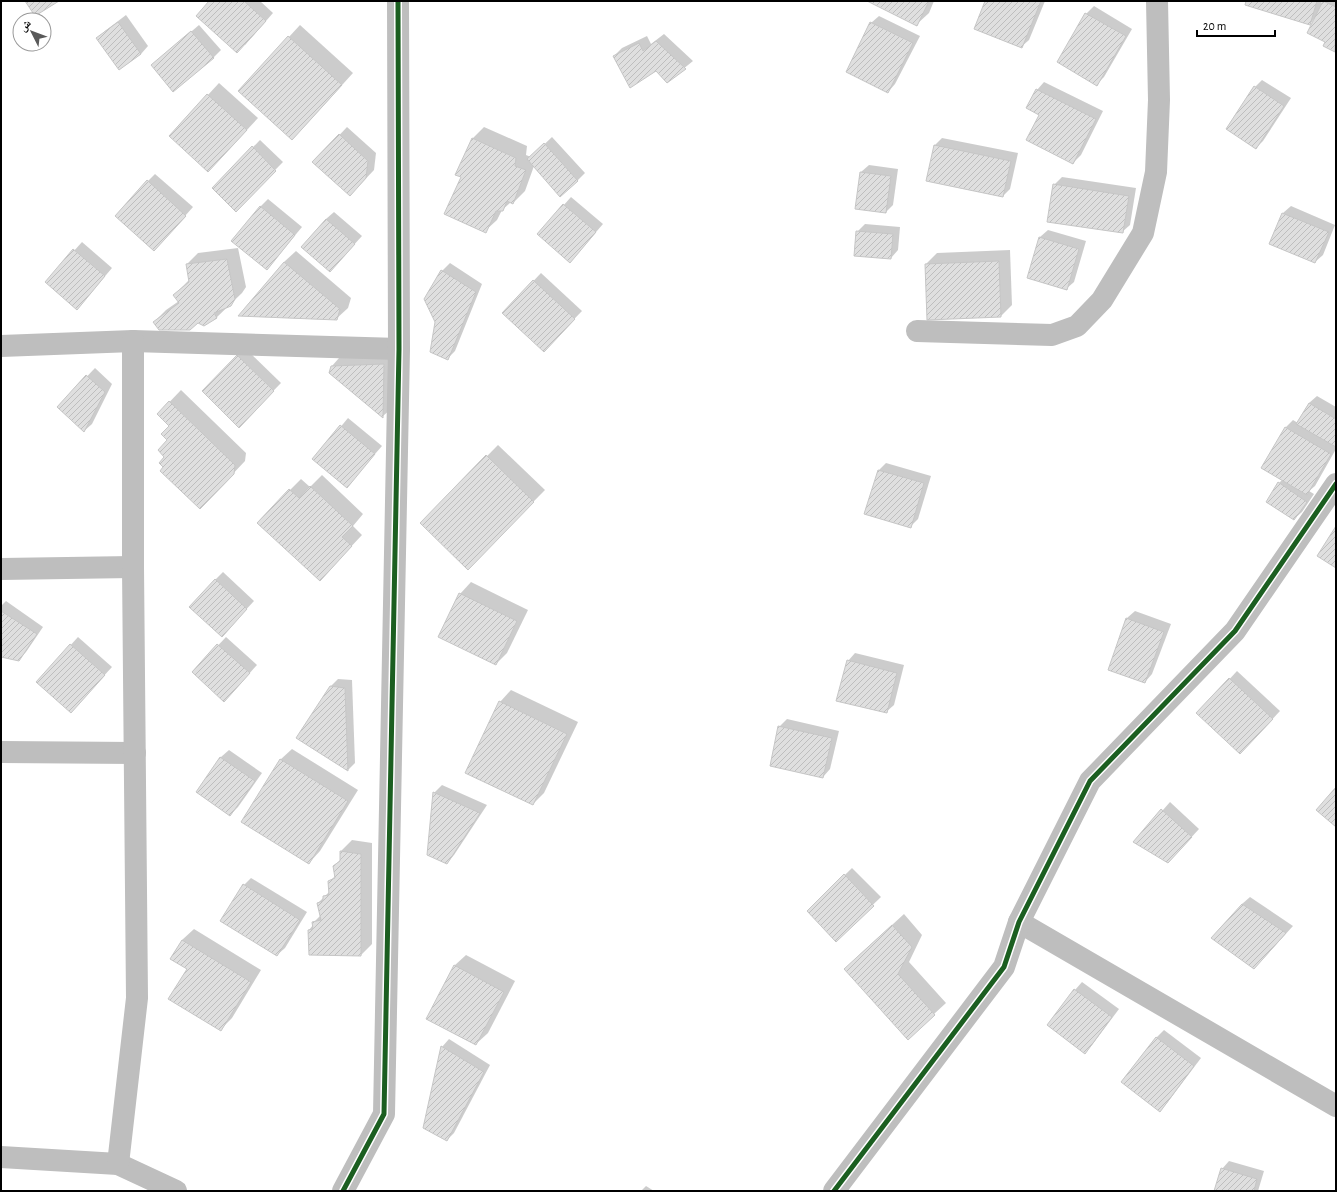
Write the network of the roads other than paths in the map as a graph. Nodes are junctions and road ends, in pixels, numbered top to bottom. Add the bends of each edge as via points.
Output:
1 (398, 1) edge
2 (1157, 1) edge
3 (917, 331) dead end
4 (133, 341) junction
5 (1, 346) edge
6 (399, 349) junction
7 (1336, 484) edge
8 (133, 567) junction
9 (1, 569) edge
10 (1, 752) edge
11 (135, 753) junction
12 (1019, 922) junction
13 (1336, 1106) edge
14 (1, 1157) edge
15 (118, 1164) junction
16 (176, 1191) edge
17 (343, 1191) edge
18 (834, 1191) edge

1 - 6 street
2 - 3 street via 1159,100 1156,172 1143,233 1102,300 1076,326 1052,335
4 - 5 street
4 - 6 street
4 - 8 street
6 - 17 street via 384,1114
7 - 12 street via 1235,631 1090,781
8 - 9 street
8 - 11 street
10 - 11 street
11 - 15 street via 137,998
12 - 13 street
12 - 18 street via 1004,967
14 - 15 street
15 - 16 street

